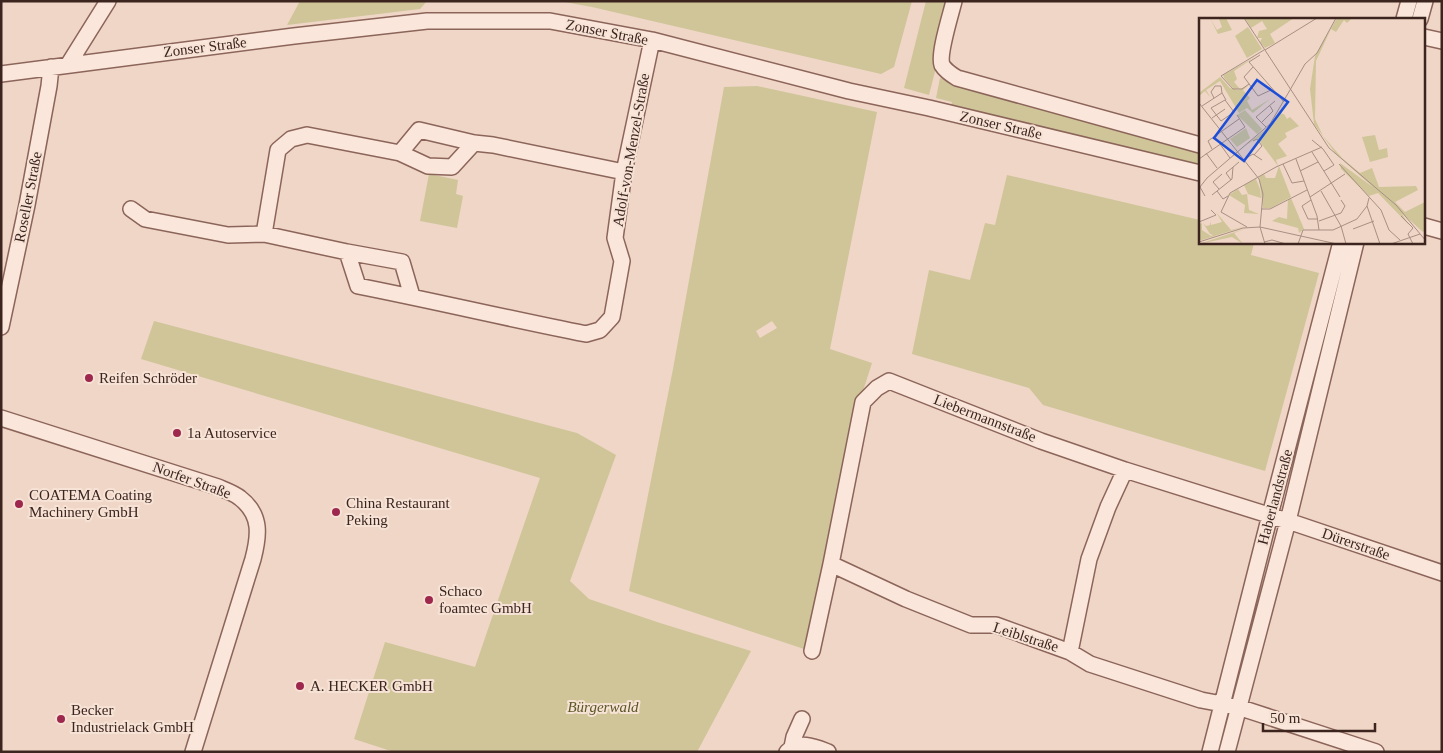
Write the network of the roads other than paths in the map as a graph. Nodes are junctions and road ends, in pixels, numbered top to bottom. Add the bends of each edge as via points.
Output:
1 (108, 1) edge
2 (954, 1) edge
3 (1418, 6) edge
4 (1405, 18) edge
5 (1426, 37) edge
6 (652, 40) junction
7 (1442, 41) edge
8 (68, 65) junction
9 (51, 67) junction
10 (1, 74) edge
11 (474, 144) junction
12 (1199, 145) edge
13 (400, 153) junction
14 (624, 172) junction
15 (1199, 173) edge
16 (131, 209) dead end
17 (1426, 226) edge
18 (1442, 230) edge
19 (264, 234) junction
20 (1340, 244) edge
21 (1356, 244) edge
22 (346, 252) junction
23 (412, 296) junction
24 (1, 327) edge
25 (1, 418) edge
26 (1125, 470) junction
27 (1270, 516) junction
28 (1288, 521) junction
29 (831, 564) junction
30 (1442, 573) edge
31 (812, 651) dead end
32 (1070, 652) junction
33 (1222, 704) junction
34 (1238, 707) junction
35 (802, 719) dead end
36 (789, 749) edge
37 (193, 752) edge
38 (828, 752) edge
39 (1210, 752) edge
40 (1227, 752) edge
41 (1376, 752) edge

1 - 8 street
2 - 12 street via 940,56 942,65 957,78
3 - 4 street
5 - 7 street
6 - 8 street, Zonser Straße via 550,21 428,20
6 - 14 street, Adolf-von-Menzel-Straße
6 - 15 street, Zonser Straße via 849,91
8 - 9 street, Zonser Straße
9 - 10 street, Zonser Straße
9 - 24 street, Roseller Straße via 27,206
11 - 13 street via 419,130
11 - 13 street via 452,168 428,166
11 - 14 street via 493,145
13 - 19 street via 307,135 291,139 278,150
14 - 23 street, Adolf-von-Menzel-Straße via 615,238 622,261 612,317 600,330 586,334
16 - 19 street via 145,219 228,235
17 - 18 street
19 - 22 street
20 - 27 street, Haberlandstraße
21 - 28 street, Haberlandstraße
22 - 23 street, Adolf-von-Menzel-Straße via 358,286
22 - 23 street via 402,262
25 - 37 street, Norfer Straße via 218,487 240,498 251,510 258,539
26 - 27 street, Liebermannstraße
26 - 29 street, Liebermannstraße via 1041,441 889,381 863,402
26 - 32 street via 1089,559
27 - 28 street, Dürerstraße
27 - 33 street, Haberlandstraße
28 - 30 street, Dürerstraße
28 - 34 street, Haberlandstraße
29 - 31 street
29 - 32 street, Leiblstraße via 971,625 996,625
32 - 33 street, Leiblstraße via 1090,664
33 - 34 street, Leiblstraße
33 - 39 street, Haberlandstraße
34 - 40 street, Haberlandstraße
34 - 41 street, Leiblstraße
35 - 36 street
36 - 38 street via 807,745

